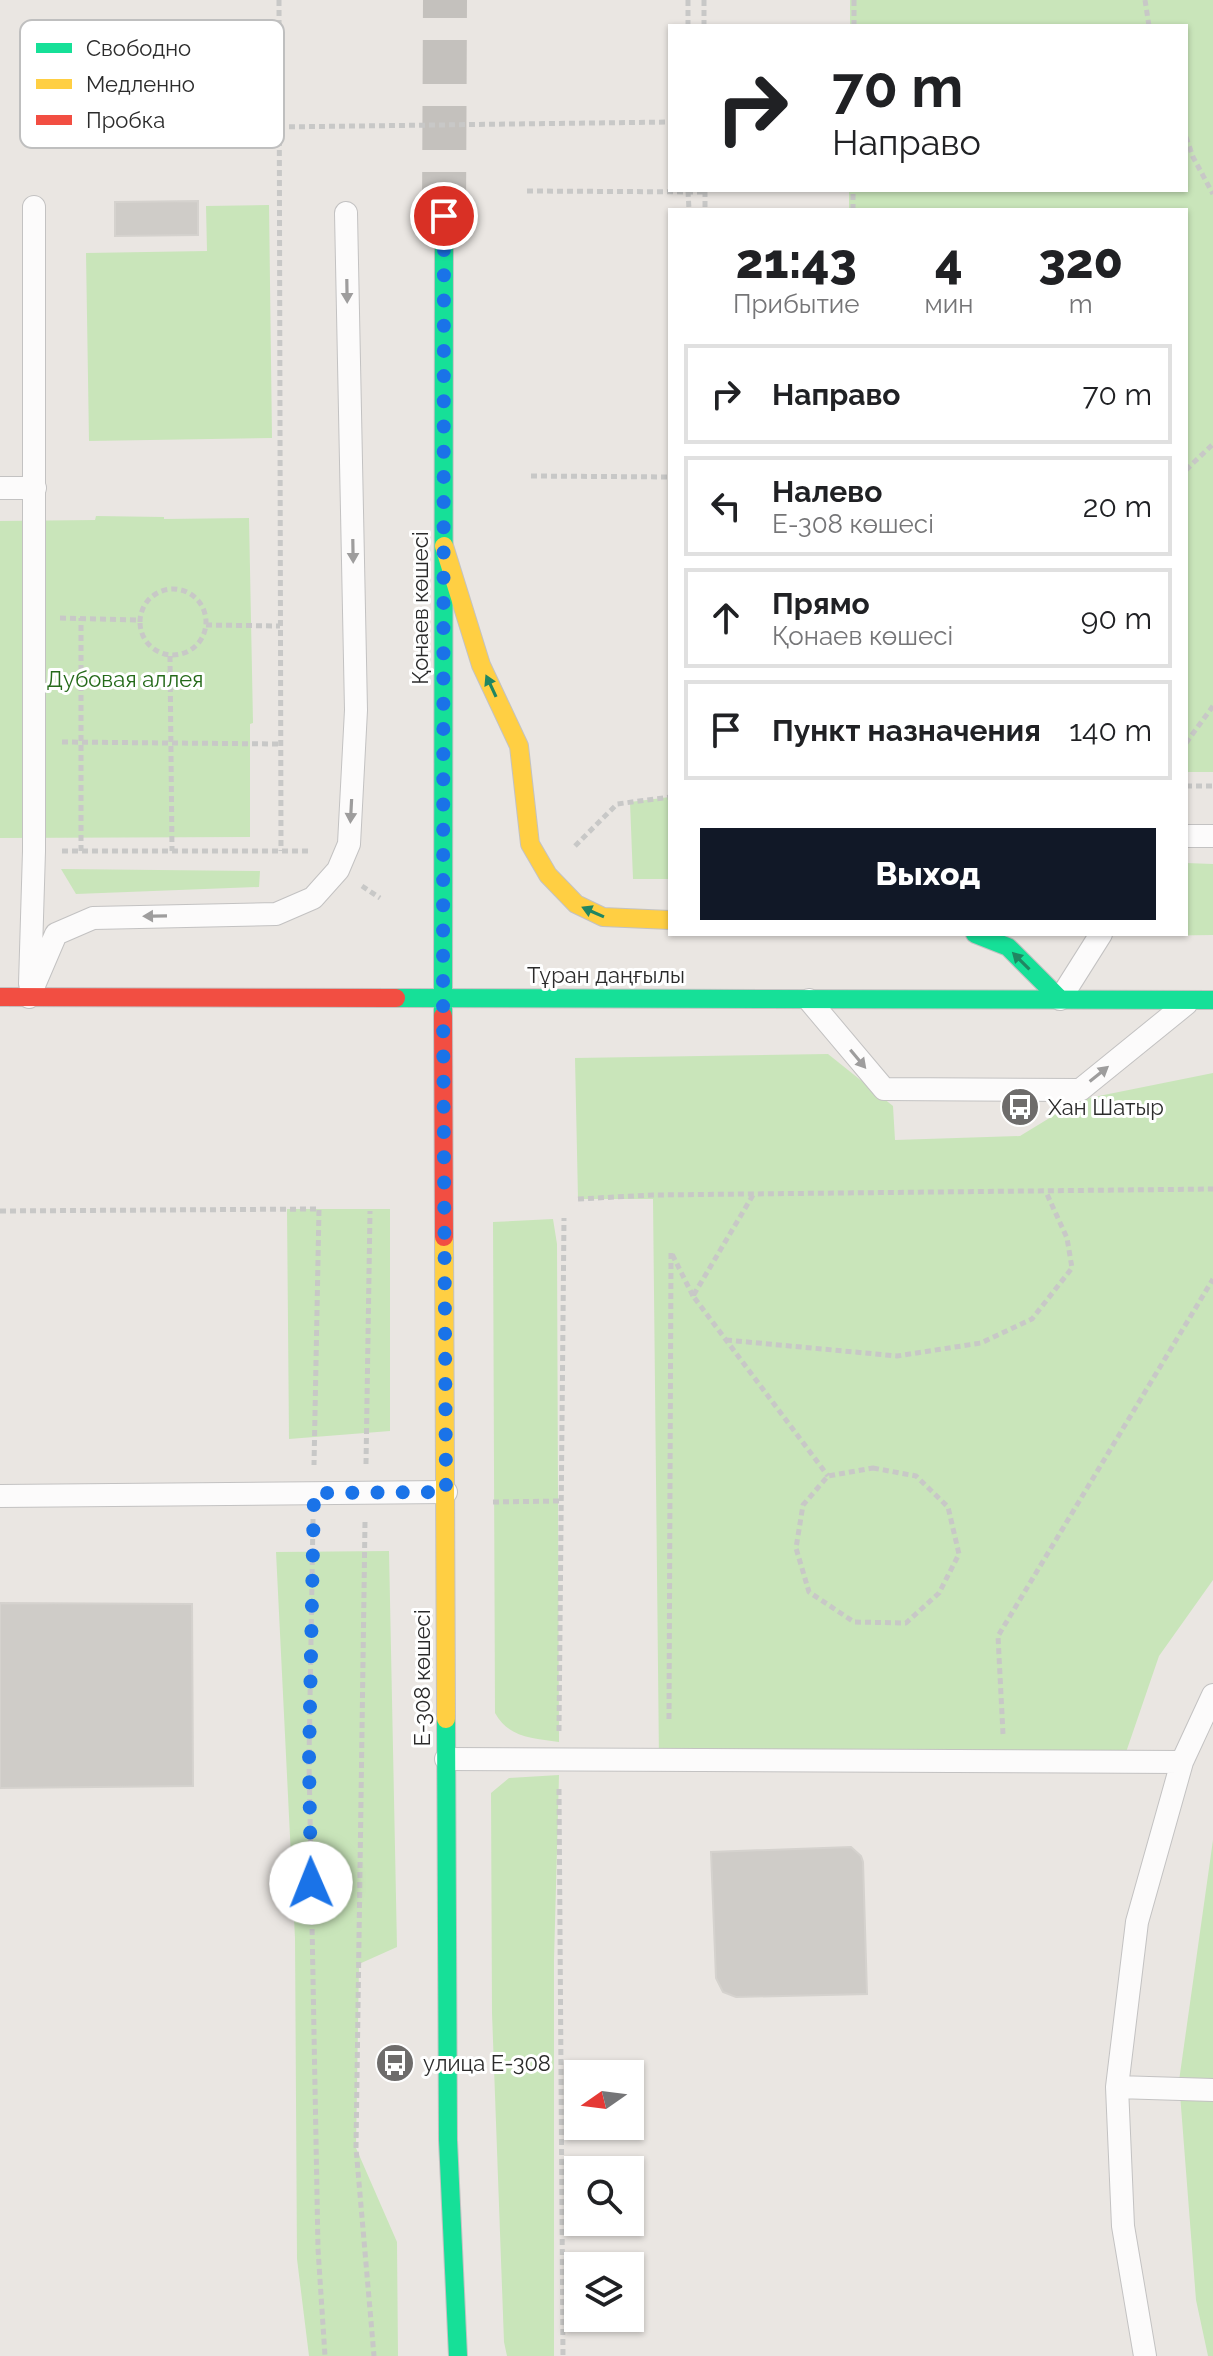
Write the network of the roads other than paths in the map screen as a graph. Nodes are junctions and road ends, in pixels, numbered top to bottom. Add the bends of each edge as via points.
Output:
1 (34, 207) dead end
2 (346, 213) dead end
3 (444, 216) tunnel mouth
4 (0, 488) edge
5 (35, 488) junction
6 (444, 546) junction
7 (1188, 836) edge
8 (1213, 836) edge
9 (668, 920) edge
10 (980, 936) edge
11 (1100, 936) edge
12 (0, 997) edge
13 (29, 997) junction
14 (808, 999) junction
15 (1060, 999) junction
16 (443, 1000) junction
17 (1202, 1000) edge
18 (1213, 1015) edge
19 (446, 1492) junction
20 (0, 1496) edge
21 (1213, 1695) edge
22 (446, 1759) junction
23 (1182, 1762) junction
24 (1117, 2087) junction
25 (1213, 2090) edge
26 (458, 2356) edge
27 (1145, 2356) edge

1 - 5 lane
2 -> 13 lane via 356,710 349,844 338,870 313,898 276,914 93,918 56,934
3 - 6 main road, Қонаев көшесі
4 - 5 lane
5 - 13 lane
9 -> 6 main road via 603,917 576,904 548,875 530,844 519,746 481,665
6 - 16 main road, Қонаев көшесі
7 - 8 lane
15 -> 10 main road via 1008,947
11 - 15 lane
12 - 13 main road, Тұран даңғылы
13 - 16 main road, Тұран даңғылы
14 - 15 main road, Тұран даңғылы
14 - 16 main road, Тұран даңғылы
14 -> 17 lane via 884,1089 1080,1090
15 - 17 main road, Тұран даңғылы
16 - 19 main road, Е-308 көшесі
17 - 18 lane
19 - 20 lane
19 - 22 main road, Е-308 көшесі
21 - 23 lane
22 - 23 lane
22 - 26 main road, Е-308 көшесі via 448,2140
23 - 24 lane via 1137,1922
24 - 25 lane
24 - 27 lane via 1123,2226

